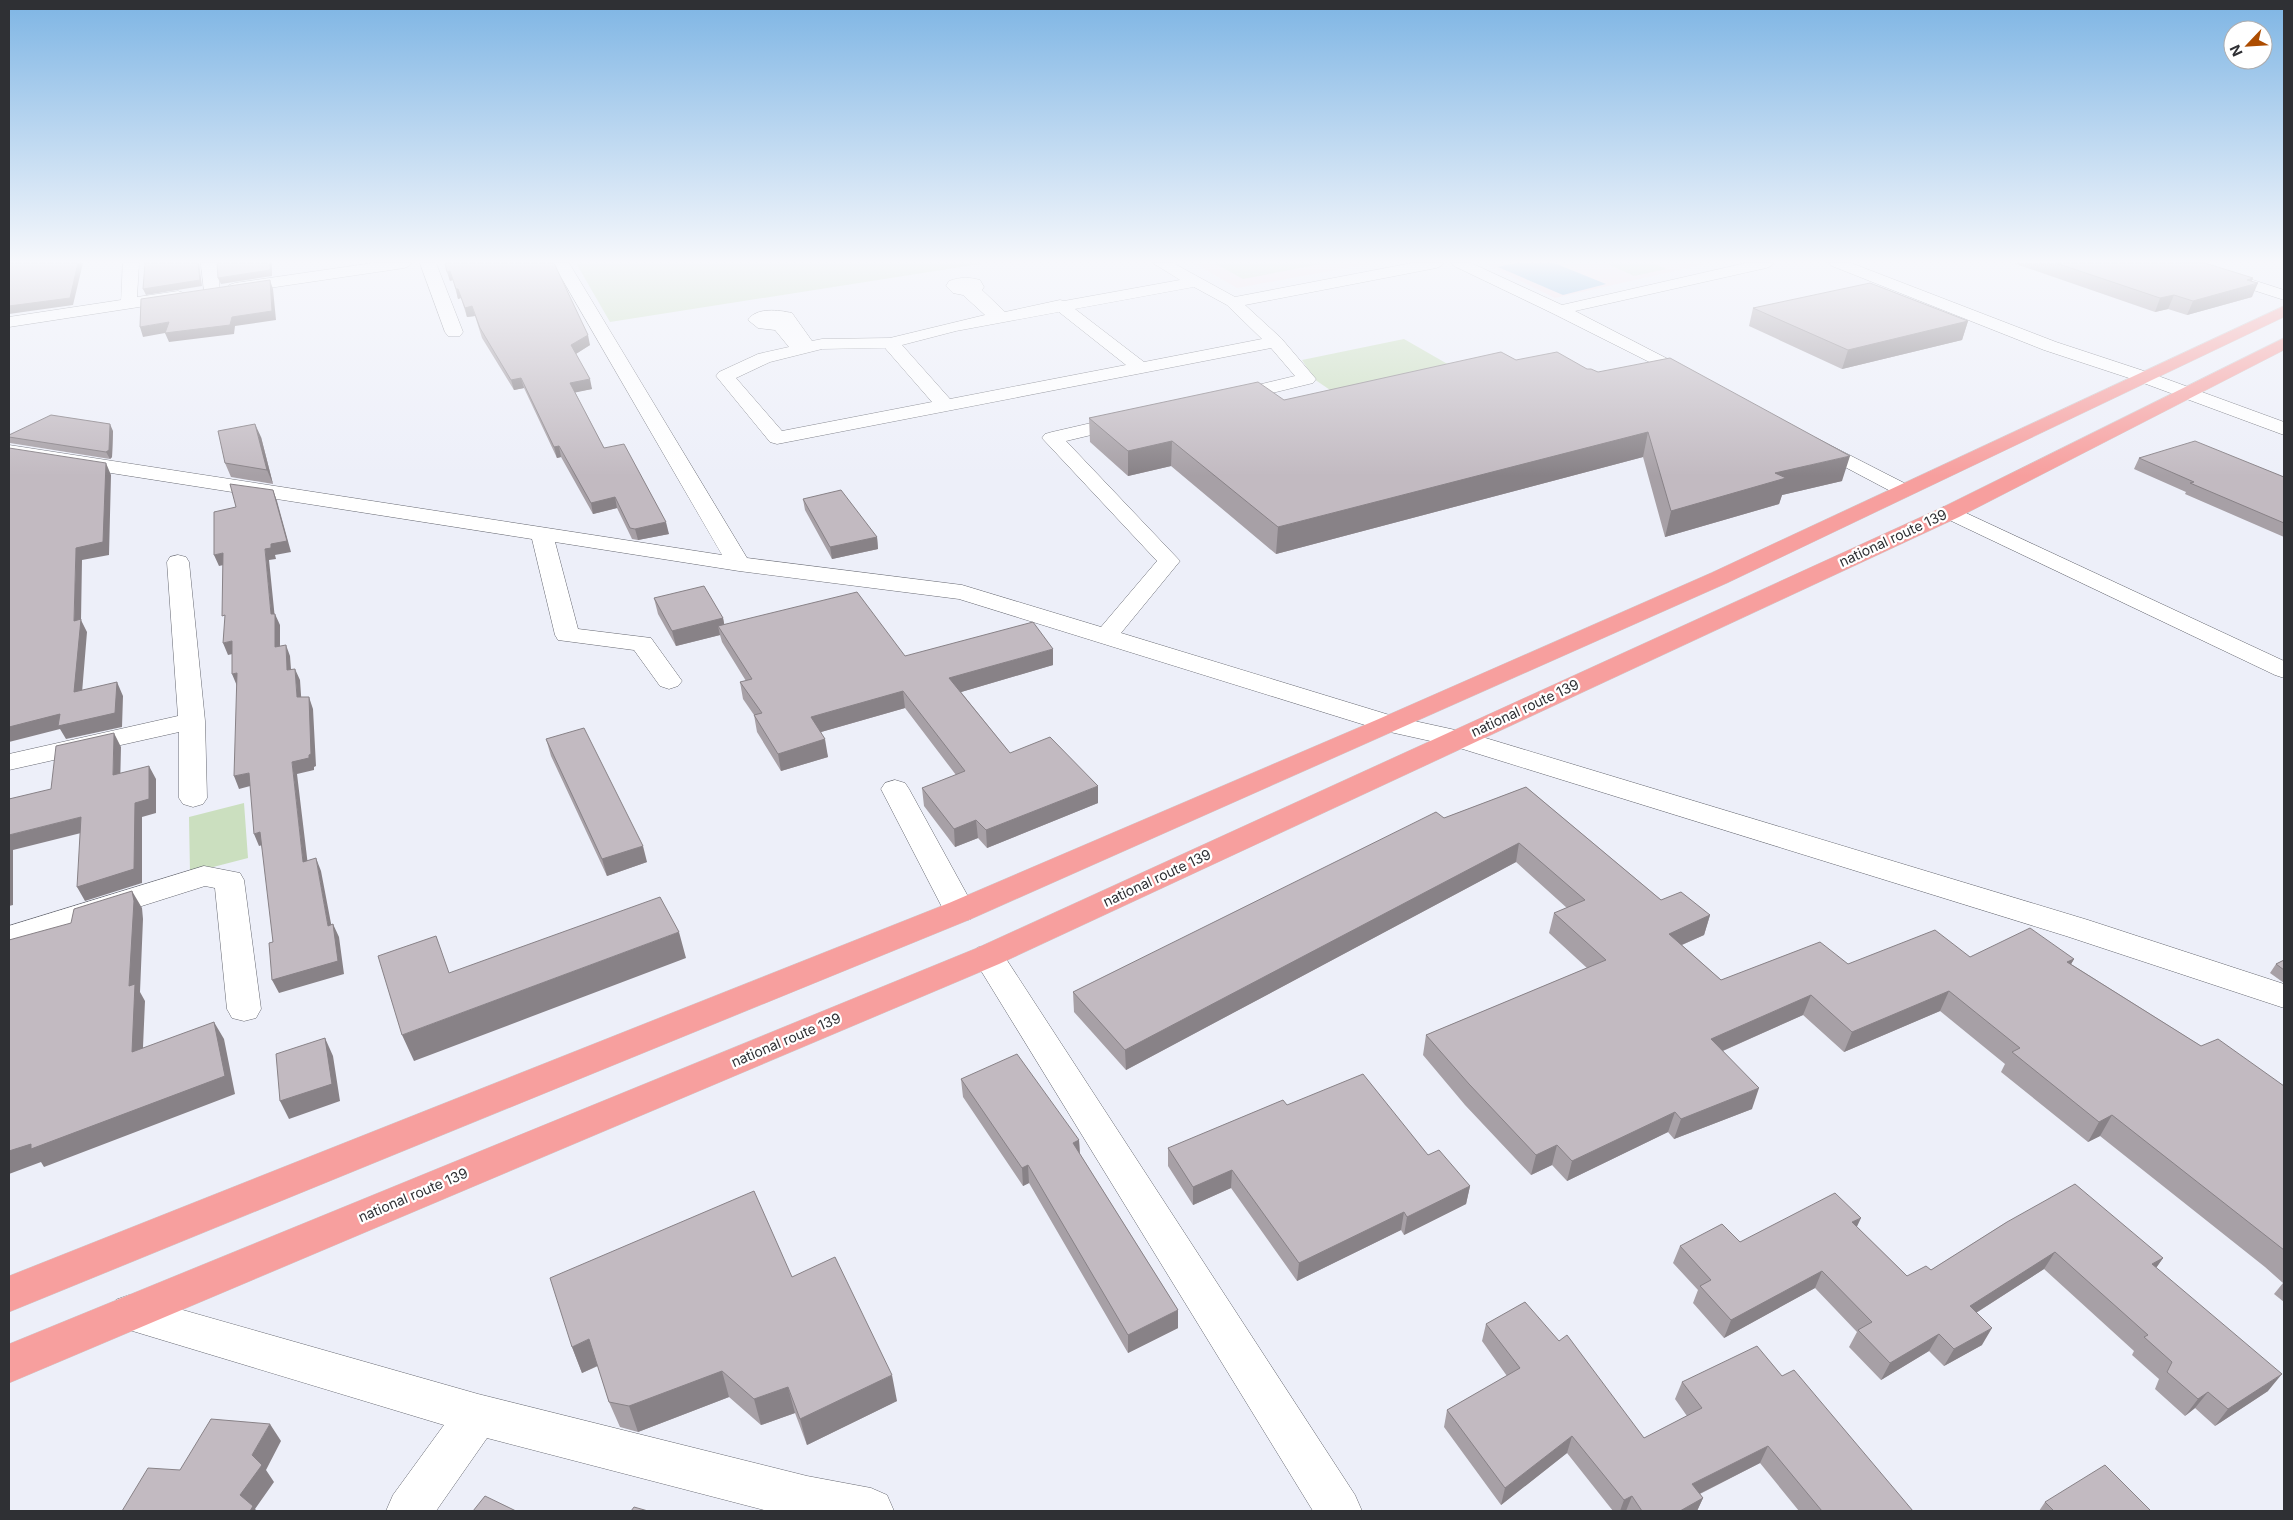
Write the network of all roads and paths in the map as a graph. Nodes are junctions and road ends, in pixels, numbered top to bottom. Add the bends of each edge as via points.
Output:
1 (603, 334) edge
2 (923, 334) edge
3 (1097, 334) edge
4 (1267, 334) edge
5 (1606, 334) edge
6 (2019, 334) edge
7 (2235, 334) edge
8 (890, 342) junction
9 (1275, 342) junction
10 (2284, 343) edge
11 (1140, 368) junction
12 (2144, 377) junction
13 (1701, 384) edge
14 (2187, 393) junction
15 (1212, 401) edge
16 (945, 405) junction
17 (1146, 416) edge
18 (2284, 429) edge
19 (1798, 434) edge
20 (9, 451) edge
21 (1903, 490) junction
22 (1951, 512) junction
23 (542, 534) junction
24 (178, 562) dead end
25 (739, 564) junction
26 (1106, 636) junction
27 (2284, 670) edge
28 (669, 681) dead end
29 (192, 721) junction
30 (1390, 724) junction
31 (1459, 739) junction
32 (9, 762) edge
33 (895, 789) dead end
34 (193, 798) dead end
35 (960, 911) junction
36 (9, 937) edge
37 (988, 956) junction
38 (2284, 996) edge
39 (244, 1009) dead end
40 (9, 1294) edge
41 (130, 1313) junction
42 (9, 1364) edge
43 (478, 1415) junction
44 (409, 1511) edge
45 (870, 1511) edge
46 (1339, 1511) edge

1 - 25 street
2 - 8 street
3 - 11 street
4 - 9 street
5 - 13 street
6 - 12 street
7 - 12 highway
8 - 16 street
8 - 16 street via 822,344 764,358 725,376 777,438
9 - 11 street
9 - 15 street via 1307,380
10 - 14 highway, national route 139
11 - 16 street
12 - 14 street
12 - 21 highway
14 - 18 street
14 - 22 highway, national route 139
17 - 26 street via 1052,438 1169,561
19 - 21 street
20 - 23 street
21 - 30 highway via 1719,578
22 - 27 street
22 - 31 highway, national route 139
23 - 25 street
23 - 28 street via 567,635 642,643
24 - 29 street
25 - 26 street via 962,592
26 - 30 street
29 - 32 street
29 - 34 street
30 - 31 street
30 - 35 highway
31 - 37 highway, national route 139
31 - 38 street via 2068,925
33 - 35 street
35 - 40 highway
36 - 39 street via 204,876 229,880
37 - 41 highway, national route 139
37 - 46 street
41 - 42 highway, national route 139
41 - 43 street
43 - 44 street
43 - 45 street via 797,1497

